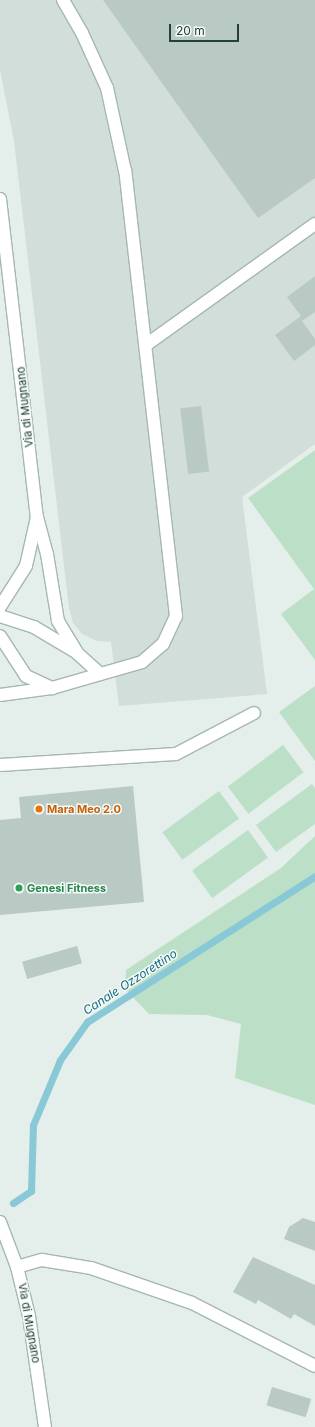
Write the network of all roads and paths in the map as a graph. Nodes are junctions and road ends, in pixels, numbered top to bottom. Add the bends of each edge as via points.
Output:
1 (65, 1) edge
2 (0, 199) edge
3 (315, 224) edge
4 (146, 345) junction
5 (37, 517) junction
6 (0, 607) edge
7 (0, 616) edge
8 (0, 636) edge
9 (76, 652) junction
10 (100, 674) junction
11 (52, 688) junction
12 (0, 695) edge
13 (254, 712) dead end
14 (0, 765) edge
15 (0, 1222) edge
16 (18, 1267) junction
17 (315, 1366) edge
18 (45, 1427) edge

1 - 4 street via 107,88 114,114 125,171
2 - 5 street, Via di Mugnano
3 - 4 street
4 - 10 street via 176,616 164,644 142,662
5 - 6 street, Via di Mugnano via 26,566
5 - 9 street via 47,554 58,621
7 - 9 street via 34,627
8 - 11 street via 26,676
9 - 10 street
10 - 11 street
11 - 12 street
13 - 14 street via 176,754
15 - 16 street, Via di Mugnano
16 - 17 street via 42,1260 91,1268 192,1303
16 - 18 street, Via di Mugnano via 29,1316

